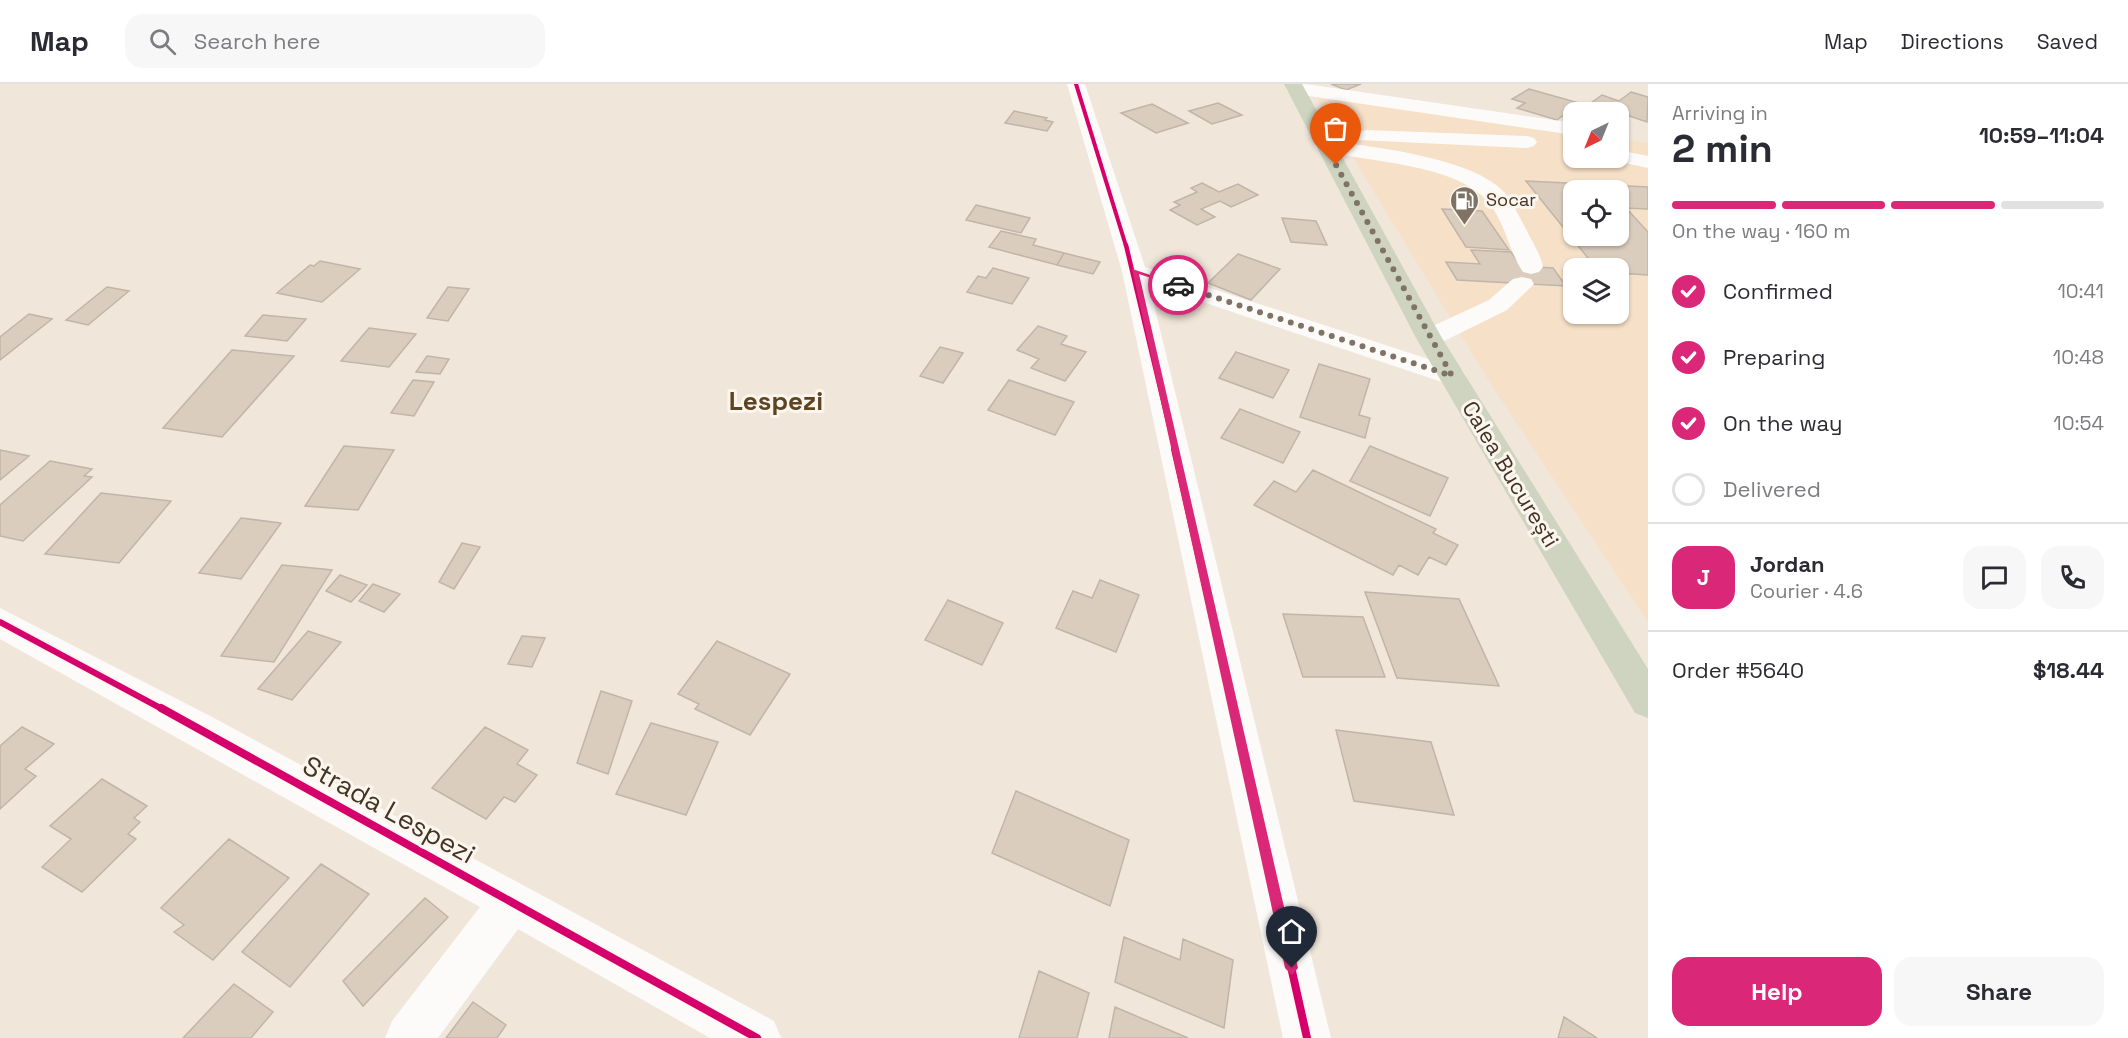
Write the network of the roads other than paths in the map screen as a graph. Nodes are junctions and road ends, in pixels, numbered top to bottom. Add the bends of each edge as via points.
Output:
1 (1076, 84) edge
2 (1294, 86) edge
3 (1563, 127) edge
4 (1322, 140) junction
5 (1562, 147) edge
6 (1629, 158) edge
7 (1648, 162) edge
8 (1134, 271) junction
9 (1429, 338) junction
10 (1452, 376) junction
11 (0, 622) edge
12 (1648, 702) edge
13 (511, 902) junction
14 (409, 1038) edge
15 (756, 1038) edge
16 (1307, 1038) edge

1 - 8 street
2 - 3 street
2 - 4 highway, Calea București
4 - 5 street via 1472,138
4 - 9 highway, Calea București
4 - 9 street via 1428,164 1467,178 1495,196 1516,232 1526,275 1498,305
6 - 7 street
8 - 10 street
8 - 16 street
9 - 10 highway, Calea București
10 - 12 highway, Calea București
11 - 13 street, Strada Lespezi
13 - 14 street
13 - 15 street, Strada Lespezi

